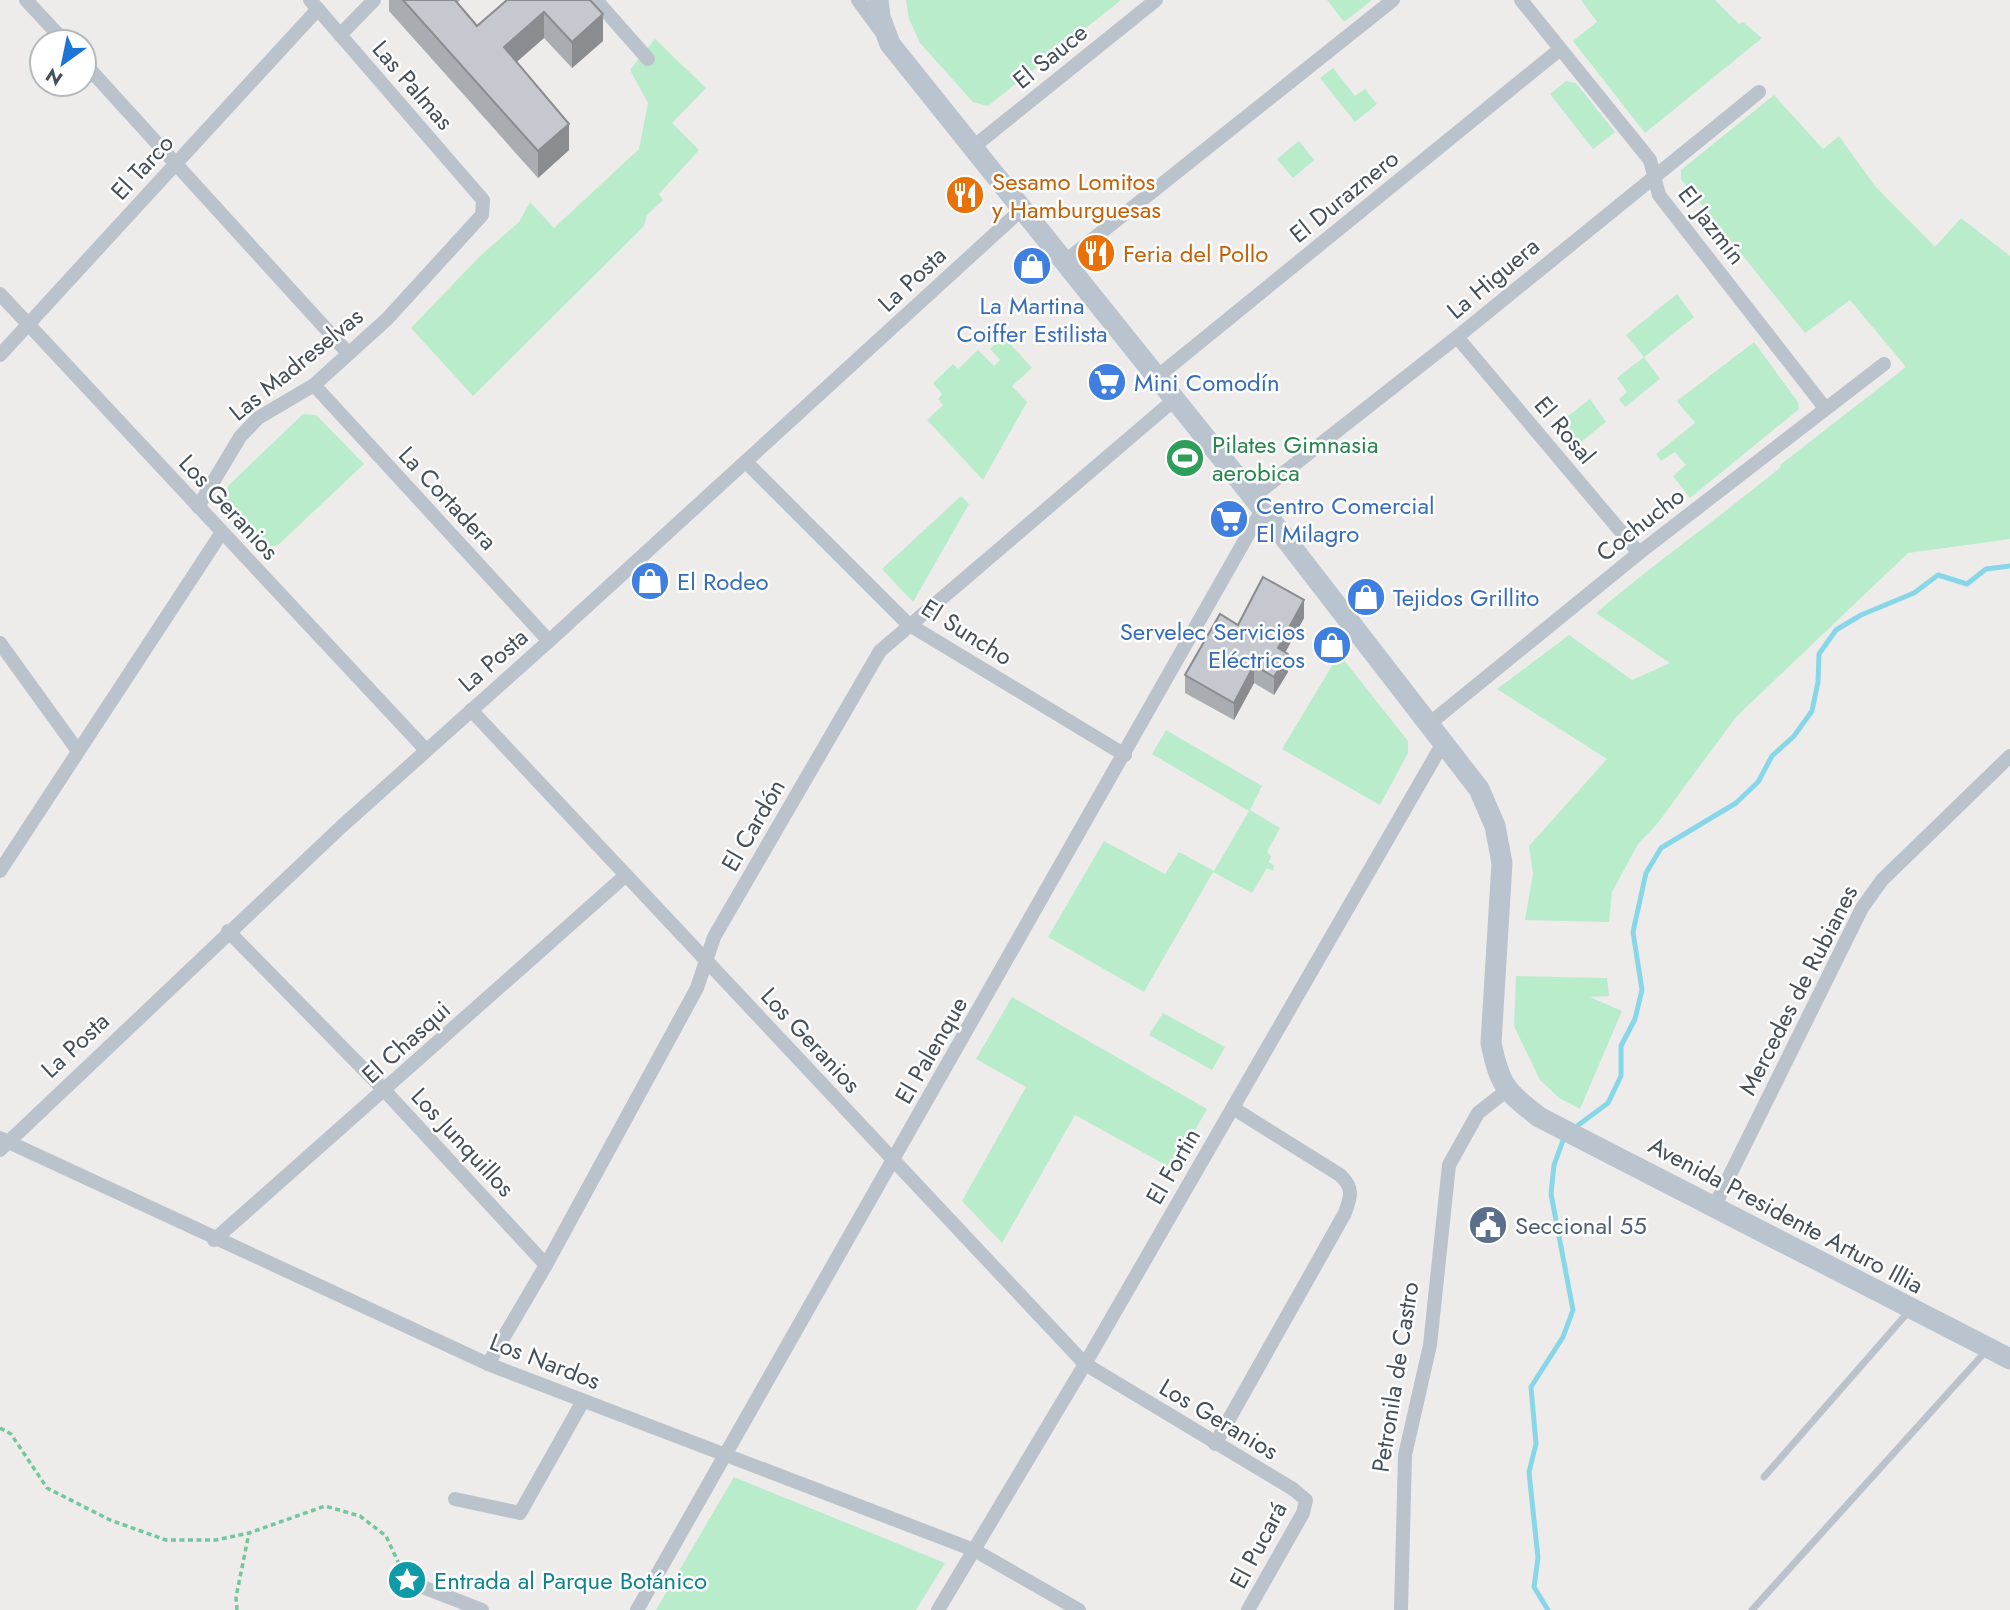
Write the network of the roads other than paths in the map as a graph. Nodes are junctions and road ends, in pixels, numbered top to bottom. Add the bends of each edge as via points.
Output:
1 (26, 0) edge
2 (374, 0) edge
3 (596, 0) edge
4 (858, 0) edge
5 (878, 0) edge
6 (1156, 0) edge
7 (1393, 0) edge
8 (1521, 0) edge
9 (314, 5) edge
10 (52, 28) edge
11 (340, 34) junction
12 (890, 44) junction
13 (1559, 51) junction
14 (648, 59) dead end
15 (98, 78) edge
16 (1759, 92) dead end
17 (972, 148) junction
18 (176, 163) junction
19 (1654, 175) junction
20 (483, 200) joint
21 (1021, 209) junction
22 (1064, 262) junction
23 (0, 293) edge
24 (27, 323) junction
25 (1457, 337) junction
26 (347, 352) junction
27 (0, 355) edge
28 (1884, 364) dead end
29 (1157, 377) junction
30 (314, 385) junction
31 (1174, 400) junction
32 (1825, 408) junction
33 (746, 462) junction
34 (1258, 504) junction
35 (198, 507) junction
36 (222, 532) junction
37 (1639, 553) junction
38 (908, 624) junction
39 (549, 641) junction
40 (0, 643) edge
41 (471, 710) junction
42 (1429, 724) junction
43 (1443, 743) junction
44 (426, 750) junction
45 (78, 751) junction
46 (1125, 755) junction
47 (2010, 756) edge
48 (0, 871) edge
49 (626, 875) junction
50 (228, 931) junction
51 (706, 961) junction
52 (385, 1091) junction
53 (1506, 1091) junction
54 (1233, 1108) junction
55 (2, 1143) edge
56 (894, 1162) junction
57 (1714, 1207) junction
58 (214, 1240) junction
59 (546, 1265) junction
60 (1910, 1310) junction
61 (1989, 1348) junction
62 (2010, 1359) edge
63 (488, 1364) junction
64 (1084, 1364) junction
65 (583, 1401) junction
66 (1214, 1444) junction
67 (725, 1455) junction
68 (1764, 1477) dead end
69 (455, 1499) dead end
70 (1306, 1500) joint
71 (974, 1550) junction
72 (420, 1586) road end
73 (482, 1610) edge
74 (637, 1610) edge
75 (938, 1610) edge
76 (1079, 1610) edge
77 (1248, 1610) edge
78 (1401, 1610) edge
79 (1752, 1610) edge

1 - 10 street
2 - 11 street
3 - 14 street
4 - 12 street
5 - 12 main road
6 - 17 street, El Sauce
7 - 22 street
8 - 13 street, El Jazmín
9 - 11 street, Las Palmas
9 - 18 street, El Tarco
11 - 20 street, Las Palmas
12 - 17 main road
13 - 19 street, El Jazmín via 1650,160
13 - 29 street, El Duraznero
15 - 18 street
16 - 19 street, La Higuera
17 - 21 main road
18 - 24 street, El Tarco
18 - 26 street
19 - 25 street, La Higuera
19 - 32 street, El Jazmín via 1659,195
20 - 26 street, Las Madreselvas via 482,215 387,319
21 - 22 main road
21 - 33 street, La Posta
22 - 29 main road
23 - 24 street, Los Geranios
24 - 27 street, El Tarco
24 - 35 street, Los Geranios
25 - 34 street, La Higuera
25 - 37 street, El Rosal
26 - 30 street, Las Madreselvas
28 - 32 street, Cochucho
29 - 31 main road
30 - 35 street, Las Madreselvas via 276,405 240,437
30 - 39 street, La Cortadera
31 - 34 main road
31 - 38 street, El Cardón
32 - 37 street, Cochucho
33 - 38 street, El Suncho
33 - 39 street, La Posta
34 - 42 main road
34 - 46 street, El Palenque
35 - 36 street, Los Geranios
36 - 44 street, Los Geranios
36 - 45 street
37 - 42 street, Cochucho
38 - 46 street, El Suncho
38 - 51 street, El Cardón via 880,651 714,937
39 - 41 street, La Posta
40 - 45 street
41 - 44 street, La Posta
41 - 49 street, Los Geranios
42 - 43 main road
43 - 53 main road via 1479,789 1495,826 1502,863 1491,1043 1496,1071
43 - 54 street, El Fortin
44 - 50 street, La Posta
45 - 48 street
46 - 56 street, El Palenque
47 - 57 street, Mercedes de Rubianes via 1882,880 1863,908
49 - 51 street, Los Geranios
49 - 52 street, El Chasqui
50 - 52 street, Los Junquillos
50 - 55 street, La Posta
51 - 56 street, Los Geranios
51 - 59 street, El Cardón via 697,988
52 - 58 street, El Chasqui
52 - 59 street, Los Junquillos
53 - 57 main road, Avenida Presidente Arturo Illia via 1539,1117
53 - 78 street, Petronila de Castro via 1478,1113 1449,1165 1430,1345 1405,1455
54 - 64 street, El Fortin
54 - 66 street via 1340,1175 1349,1183 1352,1195
55 - 58 street, Los Nardos
56 - 64 street, Los Geranios
56 - 67 street, El Palenque
57 - 60 main road, Avenida Presidente Arturo Illia
58 - 63 street, Los Nardos
59 - 63 street, El Cardón
60 - 61 main road, Avenida Presidente Arturo Illia
60 - 68 lane
61 - 62 main road, Avenida Presidente Arturo Illia
61 - 79 lane
63 - 65 street, Los Nardos
64 - 66 street, Los Geranios
64 - 71 street, El Fortin
65 - 67 street, Los Nardos
65 - 69 street via 520,1513
66 - 70 street, Los Geranios
67 - 71 street, Los Nardos
67 - 74 street, El Palenque
70 - 77 street, El Pucará
71 - 75 street, El Fortin
71 - 76 street, Los Nardos
72 - 73 street

